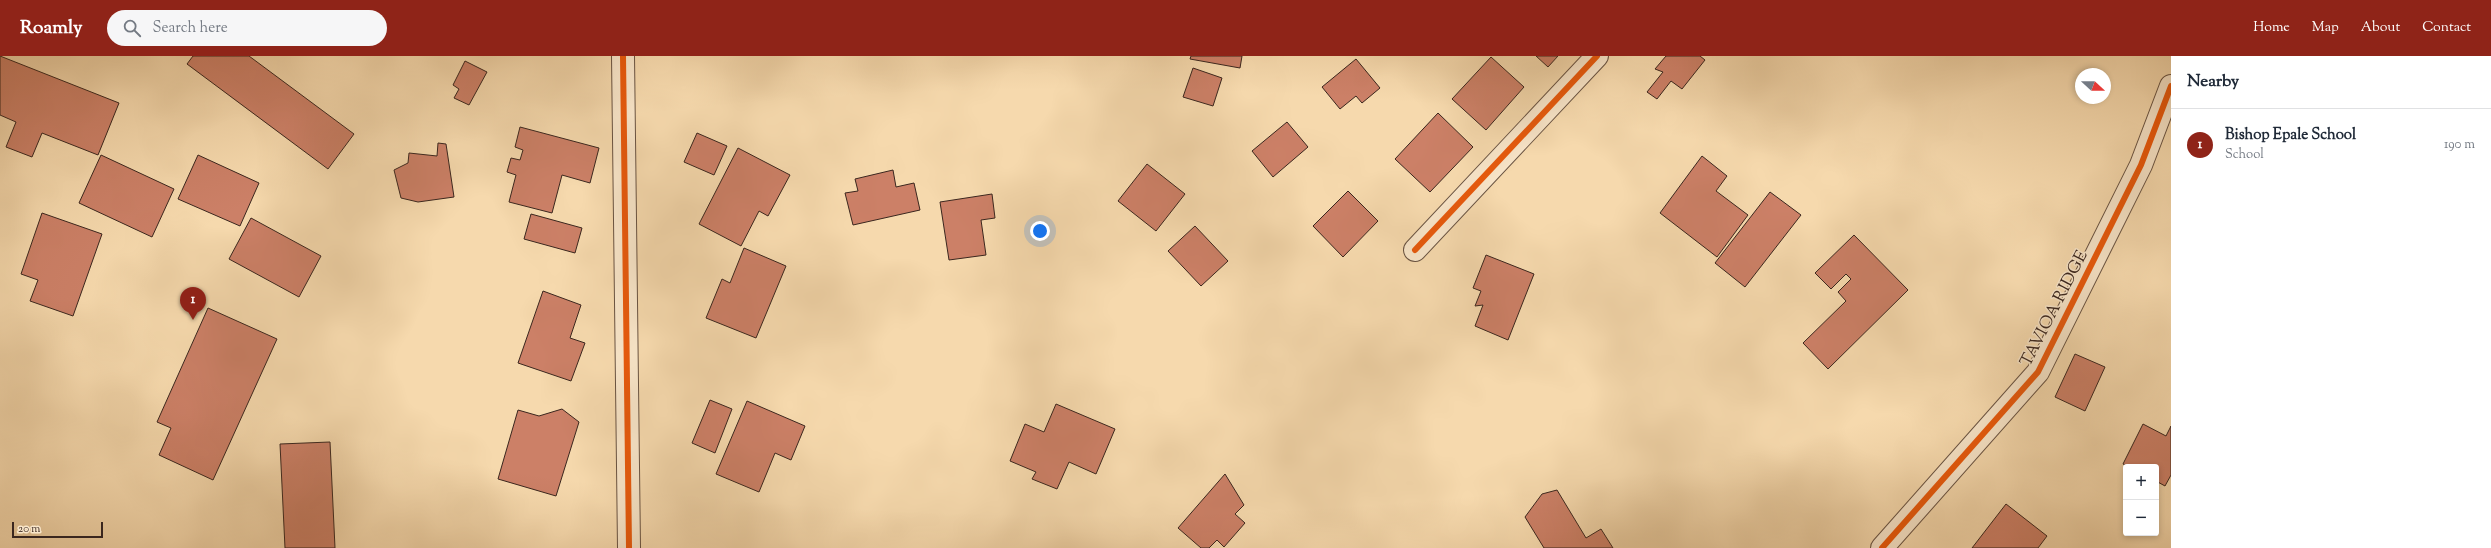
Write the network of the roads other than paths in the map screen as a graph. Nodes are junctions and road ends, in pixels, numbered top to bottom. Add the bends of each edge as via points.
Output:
1 (623, 56) edge
2 (1597, 56) edge
3 (2171, 86) edge
4 (1415, 250) dead end
5 (628, 548) edge
6 (1882, 548) edge

1 - 5 street
2 - 4 street
3 - 6 street, TAVIOA RIDGE via 2141,165 2038,372

